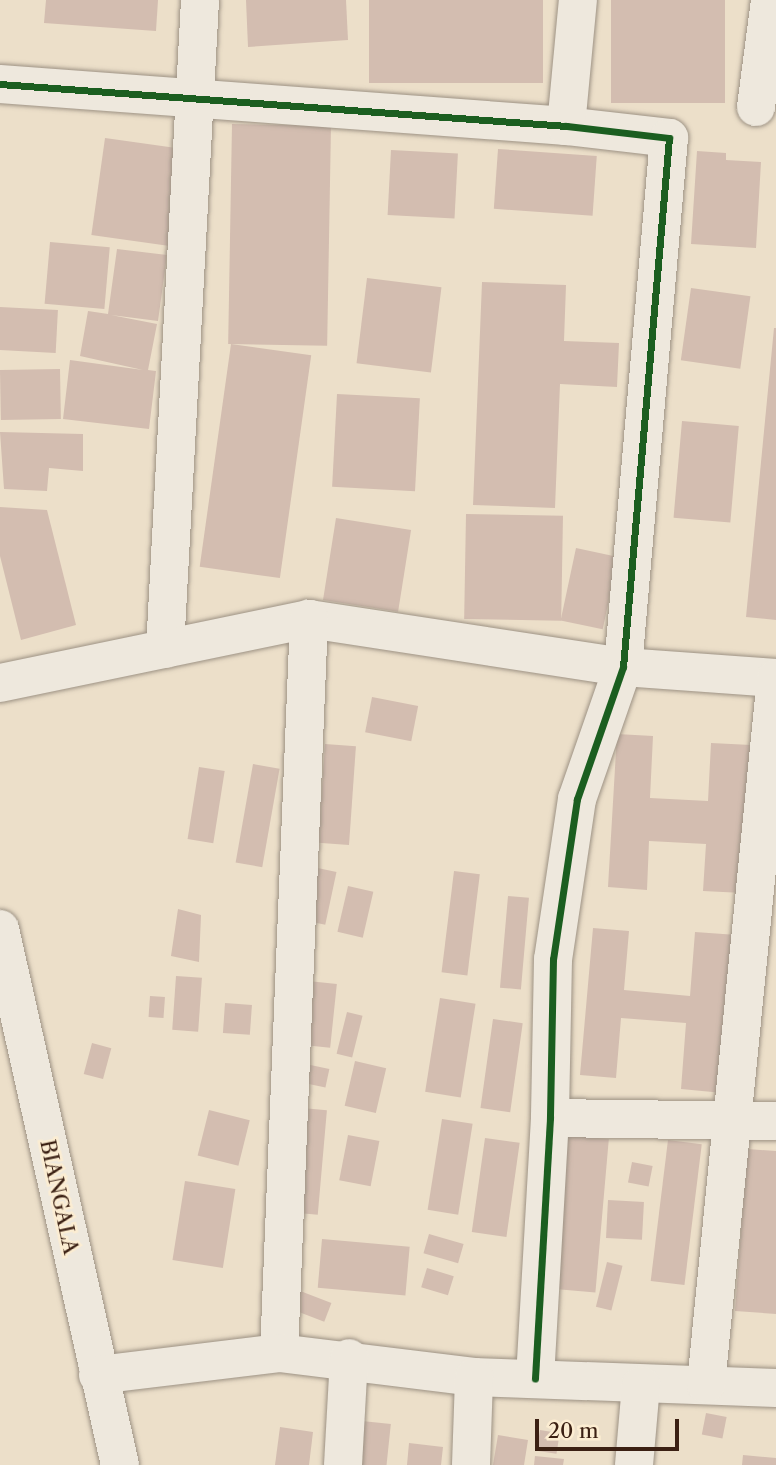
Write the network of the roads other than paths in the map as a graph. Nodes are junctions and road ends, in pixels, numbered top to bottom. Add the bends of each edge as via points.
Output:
1 (200, 0) edge
2 (578, 0) edge
3 (770, 0) edge
4 (0, 84) edge
5 (195, 101) junction
6 (756, 107) dead end
7 (566, 126) junction
8 (309, 619) junction
9 (165, 649) junction
10 (623, 667) junction
11 (776, 678) edge
12 (0, 683) edge
13 (0, 929) edge
14 (550, 1118) junction
15 (732, 1121) junction
16 (776, 1121) edge
17 (279, 1353) junction
18 (349, 1358) junction
19 (98, 1375) junction
20 (474, 1377) junction
21 (535, 1379) junction
22 (706, 1384) junction
23 (641, 1385) junction
24 (776, 1388) edge
25 (120, 1465) edge
26 (343, 1465) edge
27 (471, 1465) edge
28 (634, 1465) edge

1 - 5 street
2 - 7 street
3 - 6 street
4 - 5 street
5 - 7 street
5 - 9 street
7 - 10 street via 669,138
8 - 9 street
8 - 10 street
8 - 17 street
9 - 12 street
10 - 11 street
10 - 14 street via 578,799 553,959
11 - 15 street
13 - 19 street, BIANGALA
14 - 15 street
14 - 21 street
15 - 16 street
15 - 22 street
17 - 18 street
17 - 19 street
18 - 20 street
18 - 26 street
19 - 25 street, BIANGALA
20 - 21 street
20 - 27 street
21 - 23 street
22 - 23 street
22 - 24 street
23 - 28 street

